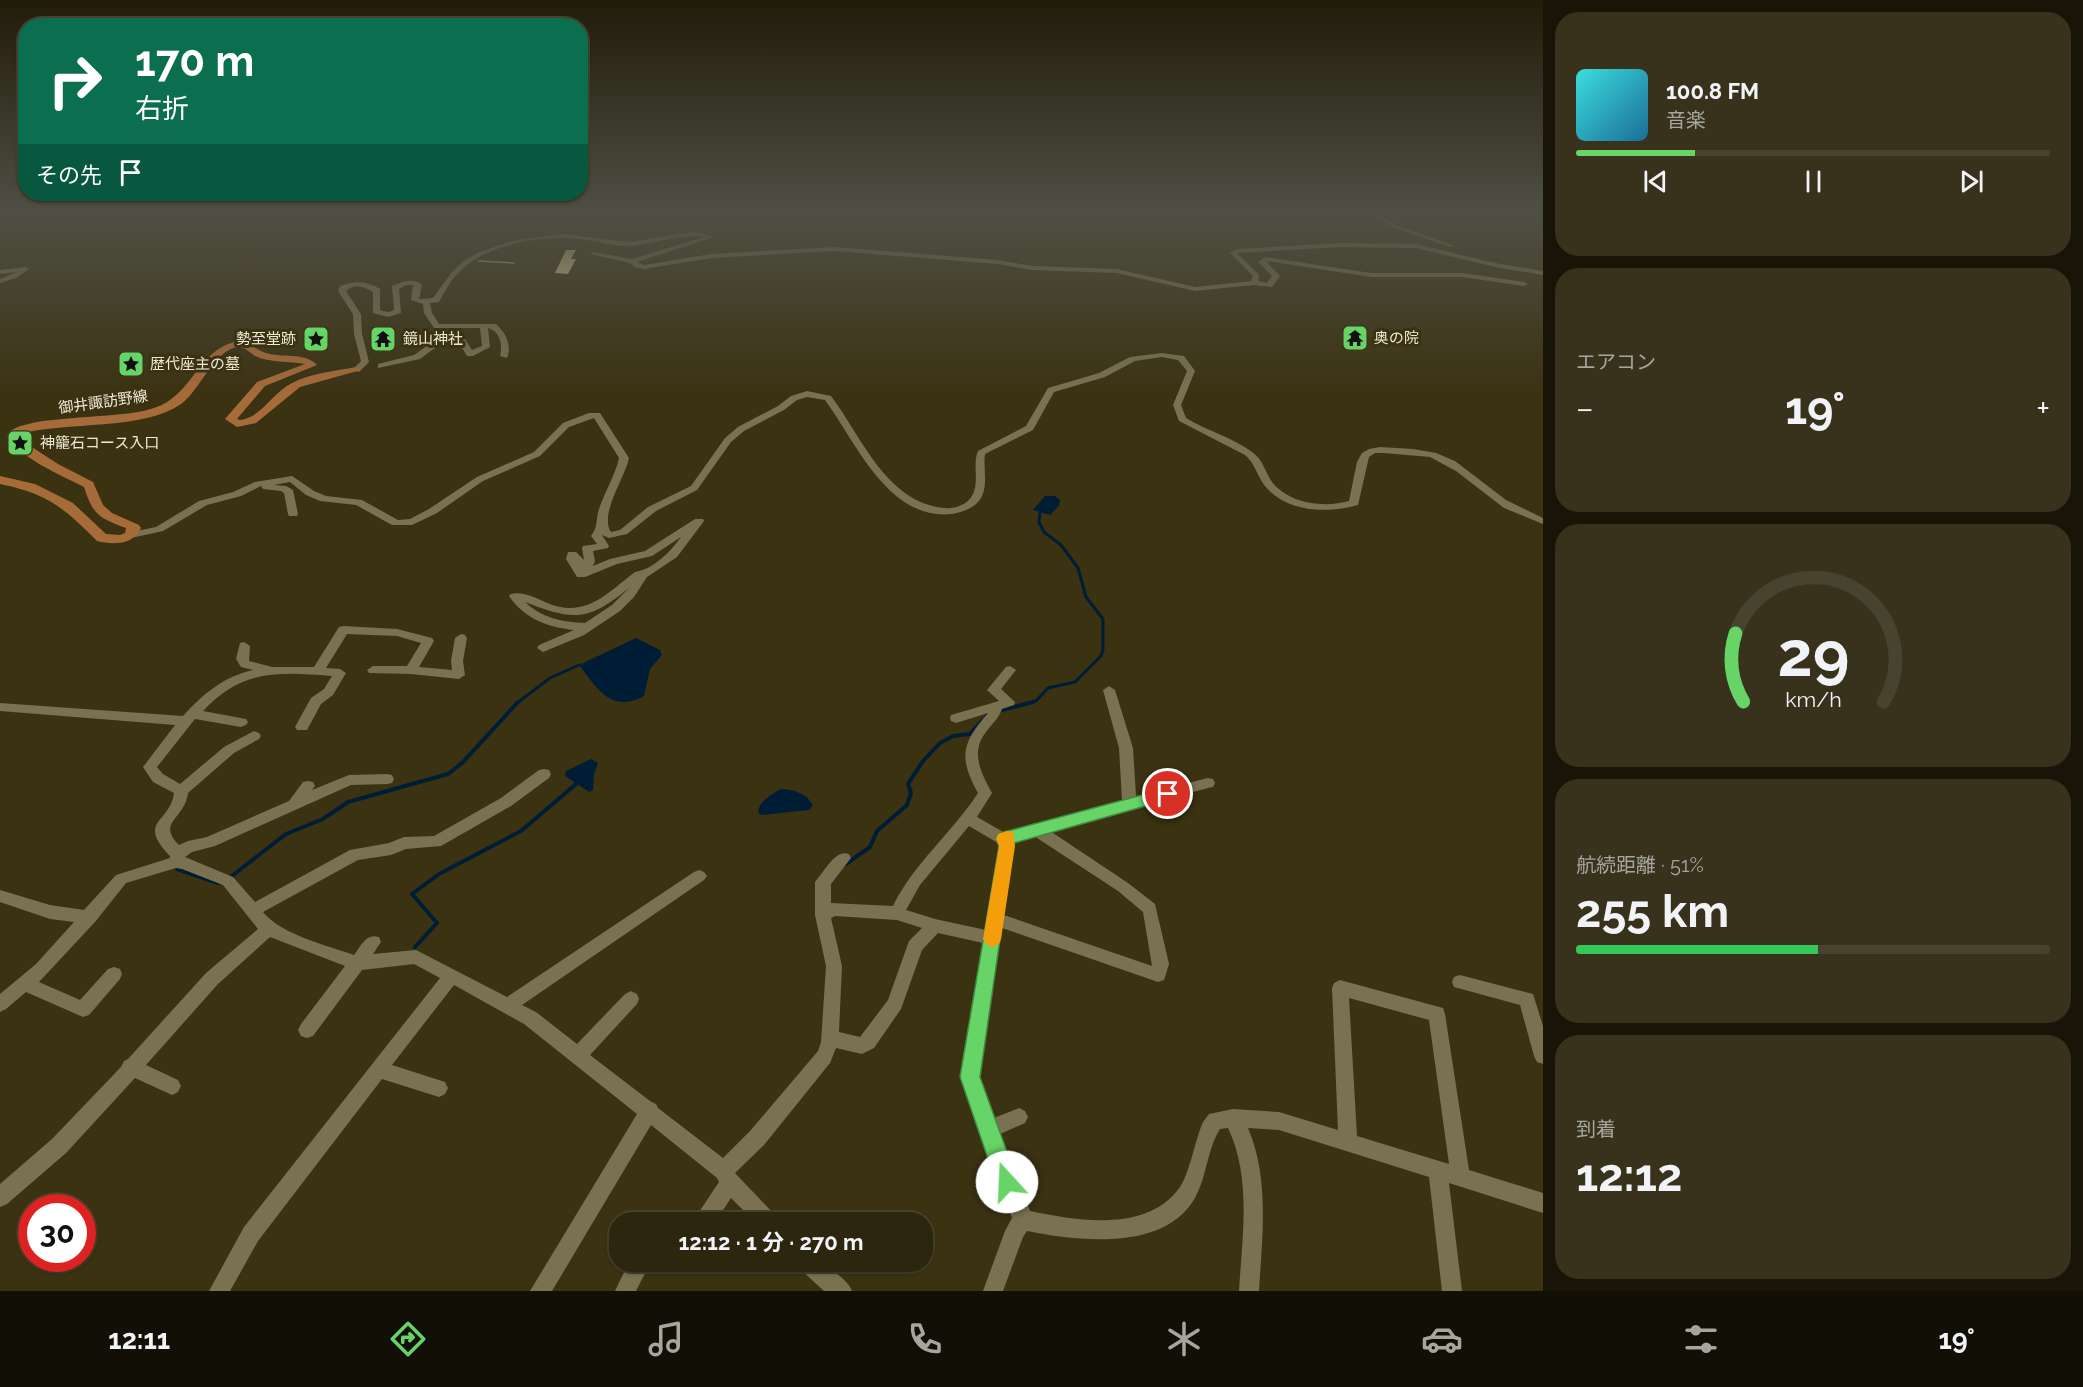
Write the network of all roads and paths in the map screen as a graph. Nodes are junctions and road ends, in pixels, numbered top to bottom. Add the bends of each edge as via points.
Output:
1 (20, 273) edge
2 (457, 273) edge
3 (1127, 273) edge
4 (1254, 273) edge
5 (1275, 273) edge
6 (1359, 273) edge
7 (0, 281) edge
8 (1254, 283) junction
9 (1524, 284) dead end
10 (426, 302) junction
11 (484, 326) junction
12 (504, 356) dead end
13 (381, 366) dead end
14 (356, 370) joint
15 (0, 480) edge
16 (247, 490) junction
17 (293, 514) dead end
18 (1543, 521) edge
19 (607, 531) junction
20 (131, 535) junction
21 (652, 569) junction
22 (589, 627) junction
23 (461, 638) dead end
24 (244, 646) dead end
25 (543, 648) dead end
26 (272, 670) junction
27 (373, 670) dead end
28 (411, 670) junction
29 (1011, 670) dead end
30 (317, 672) junction
31 (1109, 690) dead end
32 (0, 707) edge
33 (996, 710) junction
34 (189, 718) junction
35 (957, 718) dead end
36 (241, 722) dead end
37 (302, 727) dead end
38 (254, 736) dead end
39 (544, 774) dead end
40 (387, 779) dead end
41 (1208, 783) dead end
42 (308, 786) dead end
43 (181, 791) junction
44 (1129, 803) junction
45 (293, 805) junction
46 (969, 819) junction
47 (1035, 829) junction
48 (1004, 839) junction
49 (177, 858) junction
50 (844, 858) dead end
51 (699, 876) dead end
52 (0, 897) edge
53 (254, 910) junction
54 (897, 913) junction
55 (823, 915) junction
56 (89, 917) junction
57 (996, 919) junction
58 (935, 926) junction
59 (269, 929) junction
60 (992, 938) junction
61 (373, 942) dead end
62 (358, 963) junction
63 (114, 974) dead end
64 (451, 976) junction
65 (1460, 982) dead end
66 (25, 984) junction
67 (631, 999) dead end
68 (0, 1004) edge
69 (507, 1006) junction
70 (307, 1030) dead end
71 (830, 1042) junction
72 (1542, 1049) edge
73 (578, 1055) junction
74 (130, 1068) junction
75 (379, 1070) junction
76 (172, 1086) dead end
77 (439, 1088) dead end
78 (650, 1110) junction
79 (1018, 1117) dead end
80 (1233, 1118) junction
81 (988, 1130) junction
82 (1348, 1143) junction
83 (1438, 1171) junction
84 (727, 1177) junction
85 (1460, 1177) junction
86 (0, 1197) edge
87 (1543, 1203) edge
88 (709, 1212) edge
89 (759, 1212) edge
90 (1023, 1220) junction
91 (635, 1272) edge
92 (817, 1272) edge
93 (219, 1291) edge
94 (540, 1291) edge
95 (625, 1291) edge
96 (842, 1291) edge
97 (993, 1291) edge
98 (1249, 1291) edge
99 (1452, 1291) edge

1 - 7 street
2 - 10 street via 436,300
3 - 8 street via 1195,289
4 - 8 street
5 - 8 street via 1276,279 1269,285
6 - 9 street via 1462,275
10 - 11 street via 437,326
10 - 14 street via 414,297 418,285 405,283 395,288 398,311 382,315 376,311 377,291 369,285 343,288 357,314 365,362
11 - 12 street via 493,326 500,332
11 - 13 street via 486,347 477,353 467,352 463,340 453,338 441,340 417,357
14 - 20 main road, 御井諏訪野線 via 299,383 255,420 237,424 231,419 235,412 261,384 312,365 259,354 248,345 234,345 199,374 177,402 139,414 15,432 13,436 25,448 89,485 97,507 107,516 132,525
15 - 20 main road via 31,487 69,506 102,538
16 - 17 street via 283,488 289,492
16 - 19 street via 275,480 292,479 324,499 358,502 396,523 412,522 480,479 537,454 573,420 597,415 624,458 618,483 602,512 600,524
16 - 20 street via 203,503 159,529
18 - 19 street via 1499,500 1449,462 1422,452 1379,450 1364,457 1354,503 1346,507 1321,507 1281,495 1267,482 1256,458 1182,419 1177,405 1191,371 1185,360 1162,355 1133,359 1102,375 1051,390 1030,428 981,453 980,490 970,505 959,509 923,508 887,484 828,398 807,394 741,429 728,440 694,488 652,509 623,532
19 - 21 street via 596,536 604,546 587,548 591,561 586,568 572,554 574,568 581,575 614,561 648,554 699,521 673,555
21 - 22 street via 616,608
21 - 22 street via 639,574 604,603 582,612 570,613 515,596 520,606 551,622
22 - 25 street
23 - 28 street via 459,675
24 - 26 street via 245,664
26 - 30 street
26 - 34 street via 229,681
27 - 28 street
28 - 30 street via 428,641 391,631 344,630
29 - 33 street via 993,690 1009,702
30 - 37 street via 340,674 329,692 316,701
31 - 44 street via 1126,748
32 - 34 street
33 - 35 street
33 - 46 street via 969,750 971,769 985,793
34 - 36 street
34 - 43 street via 150,767 158,778
38 - 43 street via 229,750
39 - 53 street via 506,802 436,842 404,843 391,849 355,854
40 - 45 street via 349,780
41 - 44 street
42 - 45 street
43 - 49 street via 160,835
44 - 47 street
45 - 49 street via 210,842 188,847
46 - 48 street
46 - 54 street via 915,883
47 - 48 street
47 - 57 street via 1150,909 1161,964 1158,975
48 - 57 street via 1007,846
49 - 53 street via 228,881
49 - 56 street via 122,879
50 - 55 street via 823,882
51 - 69 street
52 - 56 street via 50,912
53 - 59 street
54 - 55 street via 833,909
54 - 58 street
55 - 71 street via 834,966
56 - 66 street
57 - 60 street
58 - 60 street
58 - 71 street via 915,945 895,1004 868,1042 862,1046 837,1039
59 - 62 street
59 - 74 street via 184,1005
60 - 81 street via 970,1077
61 - 62 street
62 - 64 street via 416,957
62 - 70 street
63 - 66 street via 82,1008
64 - 69 street
64 - 75 street
65 - 72 street via 1527,999
66 - 68 street
67 - 73 street
69 - 73 street via 530,1018
71 - 84 street via 824,1057
73 - 78 street
74 - 76 street
74 - 86 street via 59,1146
75 - 77 street
75 - 93 street via 251,1234
78 - 84 street
78 - 94 street
79 - 81 street
80 - 82 street via 1279,1122
80 - 90 street via 1215,1120 1206,1132 1187,1193 1176,1208 1160,1219 1129,1228 1056,1227
80 - 98 street via 1245,1137 1253,1178
81 - 90 street
82 - 83 street
82 - 85 street via 1340,988 1437,1014
83 - 85 street
83 - 99 street
84 - 88 street
84 - 89 street
85 - 87 street
90 - 97 street via 1015,1231
91 - 95 street
92 - 96 street

